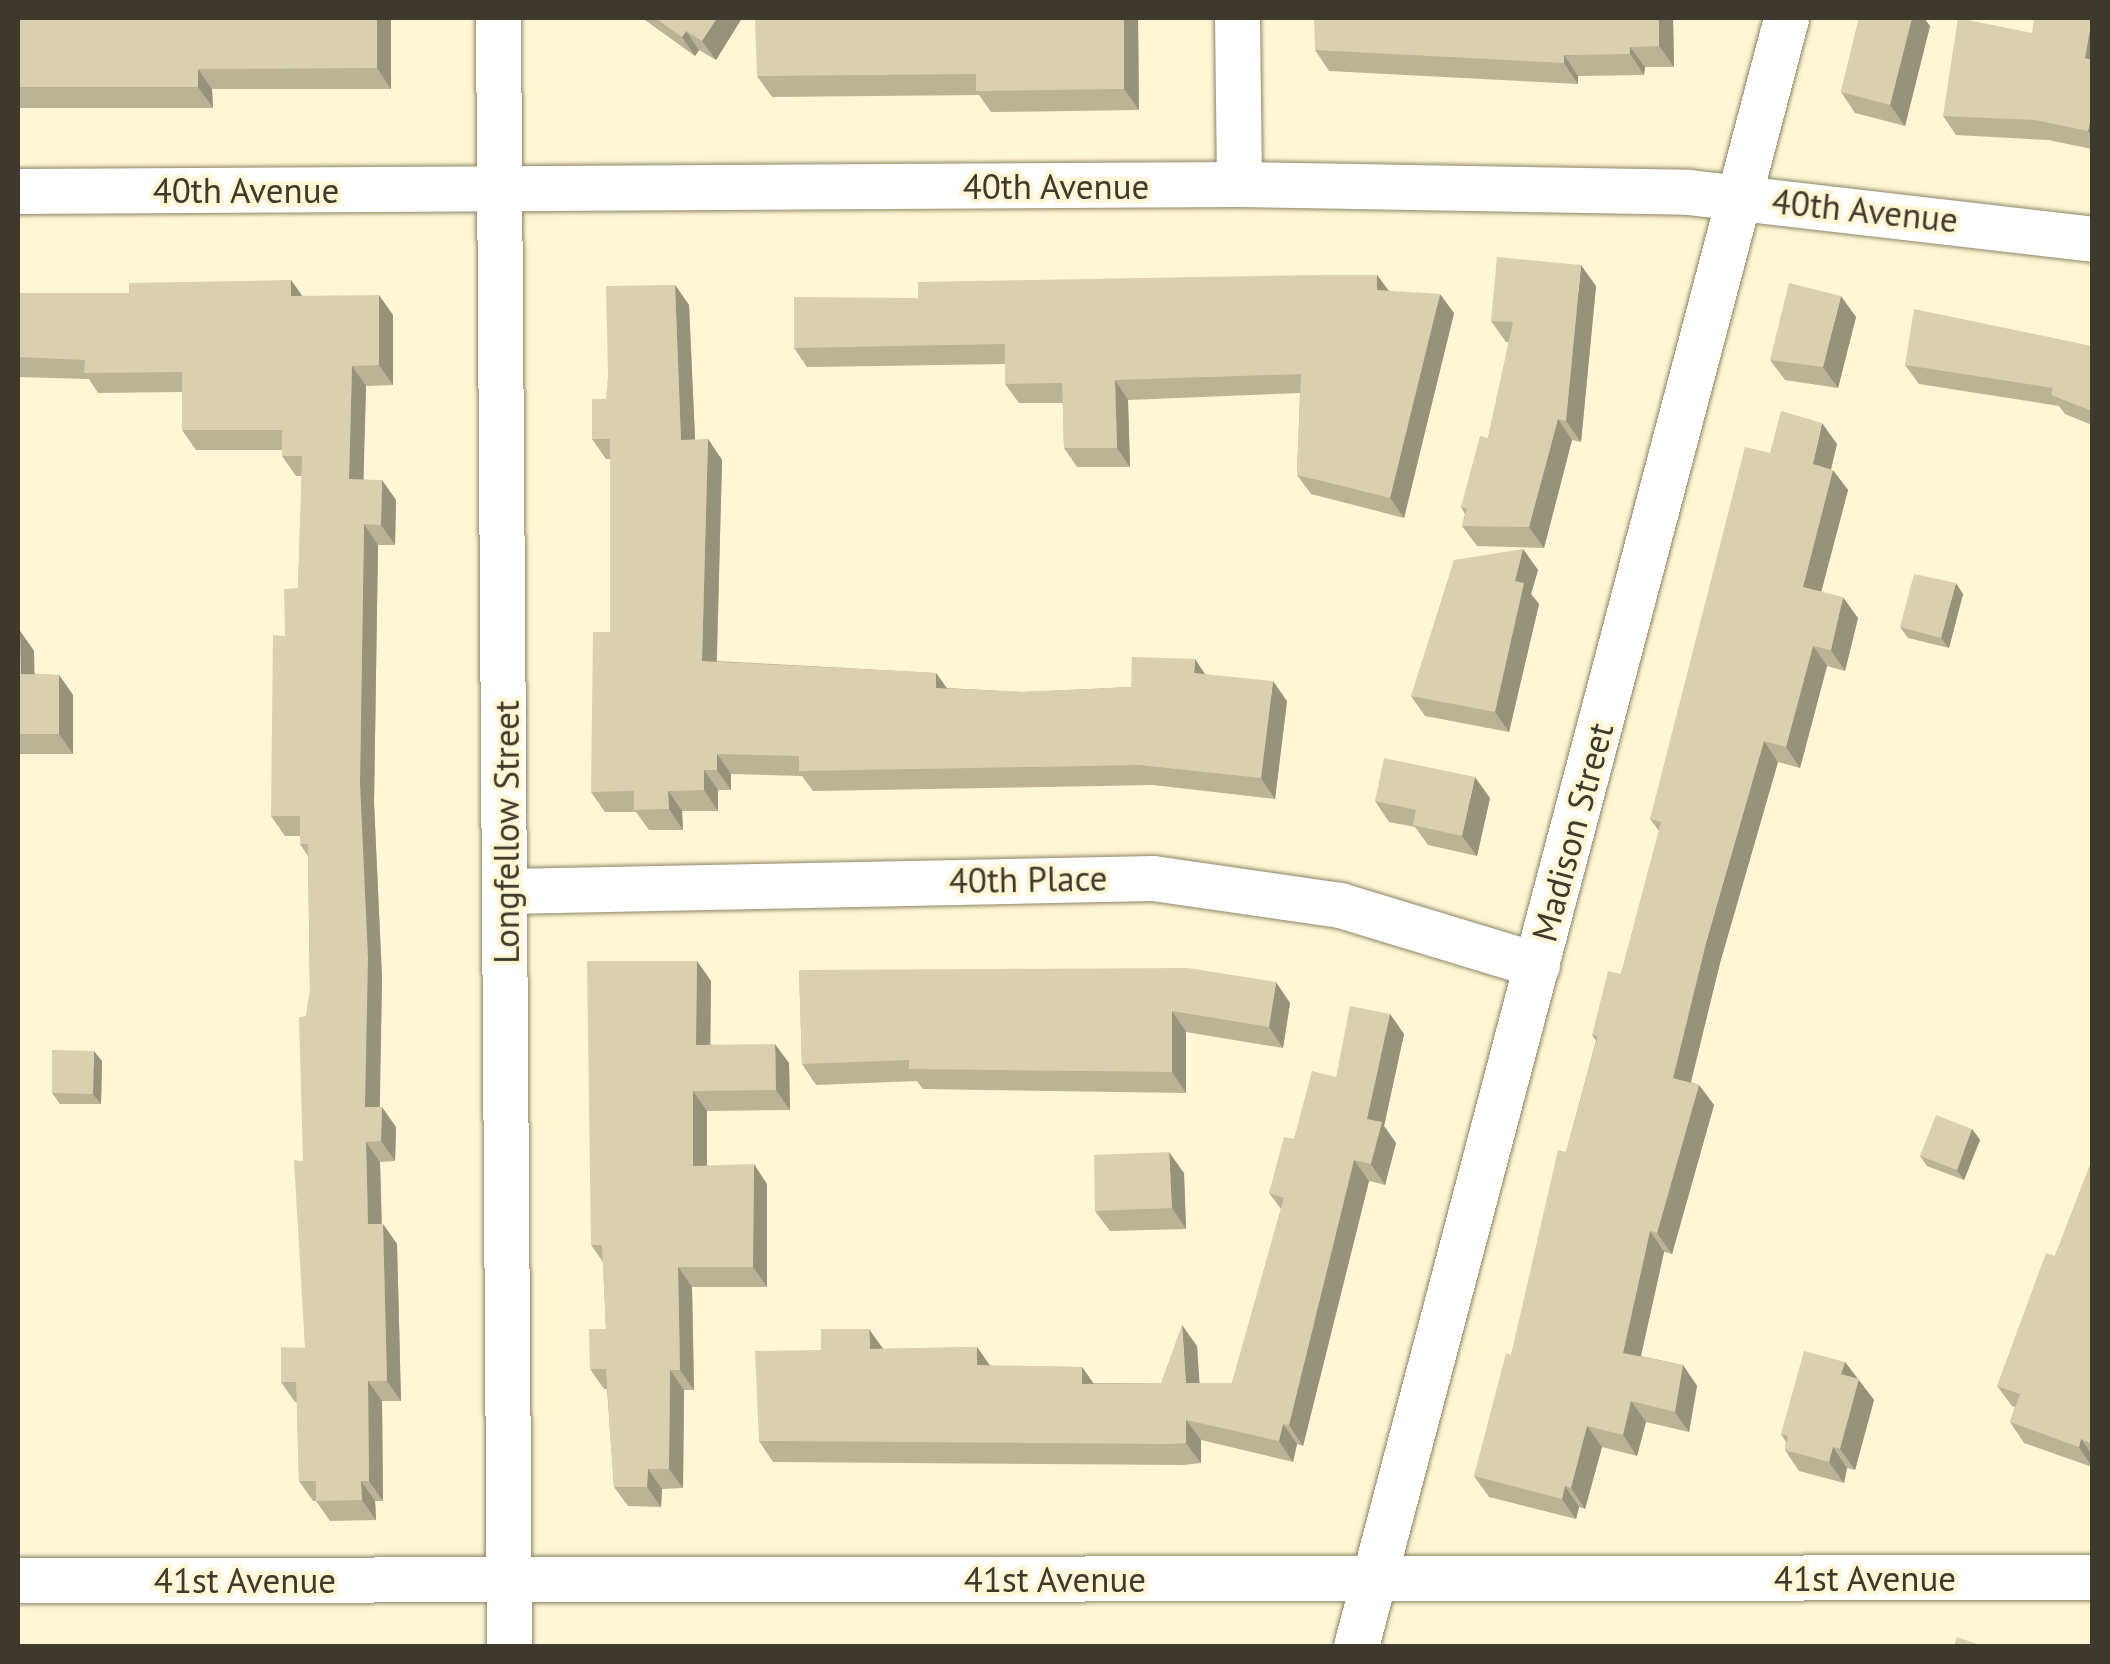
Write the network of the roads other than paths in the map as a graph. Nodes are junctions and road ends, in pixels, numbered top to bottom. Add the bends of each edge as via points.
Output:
1 (498, 18) edge
2 (1237, 18) edge
3 (1786, 18) edge
4 (1240, 184) junction
5 (500, 189) junction
6 (18, 191) edge
7 (1738, 196) junction
8 (2092, 239) edge
9 (507, 891) junction
10 (1537, 965) junction
11 (2092, 1577) edge
12 (18, 1580) edge
13 (508, 1580) junction
14 (1374, 1580) junction
15 (508, 1646) edge
16 (1356, 1646) edge

1 - 5 street, Longfellow Street
2 - 4 street
3 - 7 street, Madison Street
4 - 5 street, 40th Avenue
4 - 7 street, 40th Avenue
5 - 6 street, 40th Avenue
5 - 9 street, Longfellow Street
7 - 8 street, 40th Avenue
7 - 10 street, Madison Street
9 - 10 street, 40th Place via 1154,878 1340,905
9 - 13 street, Longfellow Street
10 - 14 street, Madison Street
11 - 14 street, 41st Avenue
12 - 13 street, 41st Avenue
13 - 14 street, 41st Avenue
13 - 15 street, Longfellow Street
14 - 16 street, Madison Street

